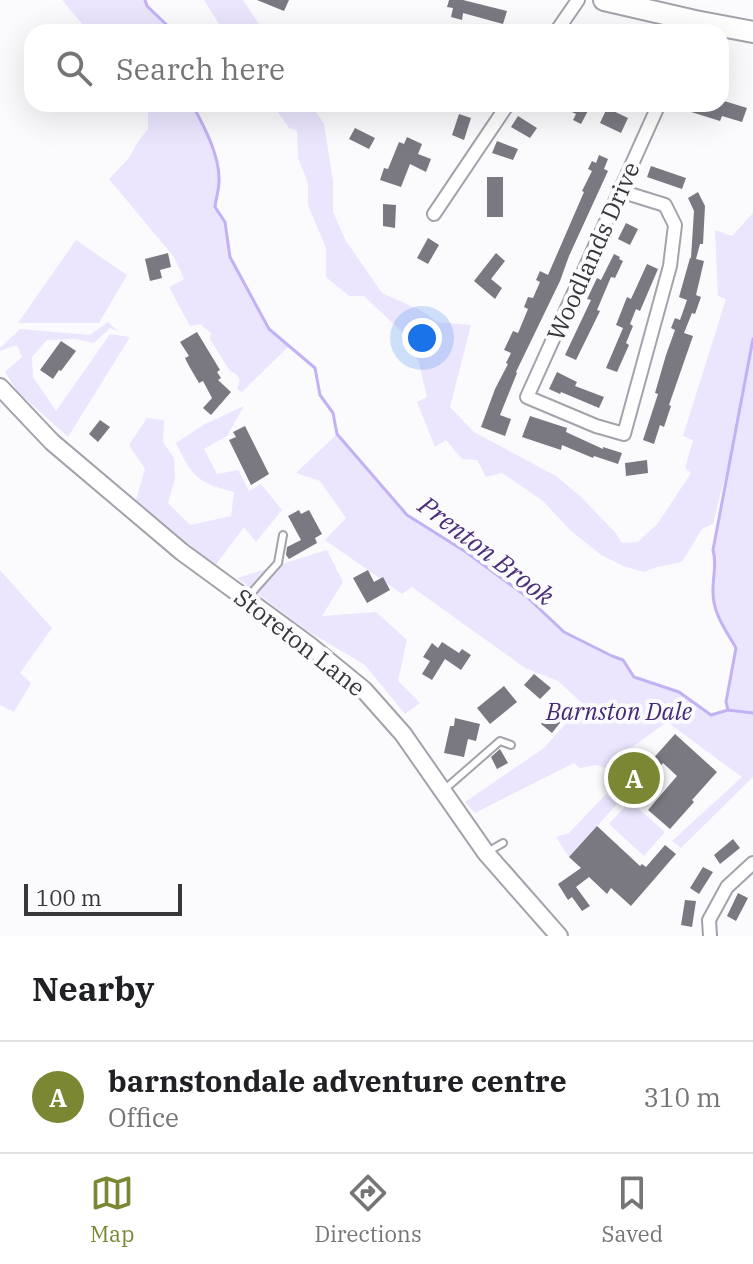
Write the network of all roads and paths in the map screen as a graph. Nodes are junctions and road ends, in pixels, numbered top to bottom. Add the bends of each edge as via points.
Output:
1 (578, 0) edge
2 (604, 0) edge
3 (562, 24) edge
4 (682, 24) edge
5 (729, 30) edge
6 (753, 32) edge
7 (503, 112) edge
8 (655, 112) edge
9 (620, 191) junction
10 (434, 214) dead end
11 (0, 387) edge
12 (283, 535) dead end
13 (246, 599) junction
14 (511, 745) dead end
15 (443, 792) junction
16 (503, 843) dead end
17 (486, 853) junction
18 (753, 863) edge
19 (559, 936) edge
20 (710, 936) edge

1 - 3 street
2 - 4 main road
5 - 6 main road
7 - 10 street
8 - 9 street, Woodlands Drive
9 - 9 street, Woodlands Drive via 665,205 675,225 670,266 624,434 527,397
11 - 13 street, Storeton Lane via 64,453
12 - 13 lane via 278,563
13 - 15 street, Storeton Lane via 364,690
14 - 15 lane via 500,741
15 - 17 street, Storeton Lane
16 - 17 lane
17 - 19 street, Storeton Lane
18 - 20 street via 727,887 709,920

